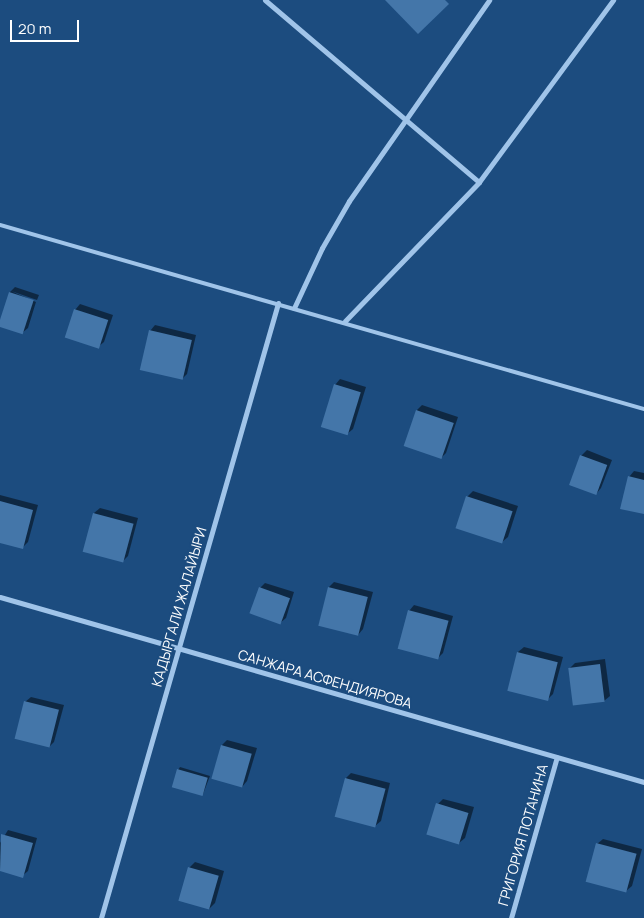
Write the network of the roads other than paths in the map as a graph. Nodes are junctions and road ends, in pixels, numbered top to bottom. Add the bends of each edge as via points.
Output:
1 (265, 0) edge
2 (489, 0) edge
3 (613, 0) edge
4 (405, 118) junction
5 (478, 182) junction
6 (0, 225) edge
7 (278, 303) junction
8 (294, 308) junction
9 (345, 322) junction
10 (644, 409) edge
11 (0, 597) edge
12 (179, 648) junction
13 (557, 757) junction
14 (644, 782) edge
15 (101, 918) edge
16 (511, 918) edge

1 - 4 street
2 - 4 street
3 - 5 street
4 - 5 street
4 - 8 street via 344,208
5 - 9 street
6 - 7 lane
7 - 8 lane
7 - 12 street, КАДЫРГАЛИ ЖАЛАЙЫРИ
8 - 9 lane
9 - 10 lane
11 - 12 street, САНЖАРА АСФЕНДИЯРОВА
12 - 13 street, САНЖАРА АСФЕНДИЯРОВА
12 - 15 street, КАДЫРГАЛИ ЖАЛАЙЫРИ
13 - 14 street, САНЖАРА АСФЕНДИЯРОВА
13 - 16 street, ГРИГОРИЯ ПОТАНИНА

